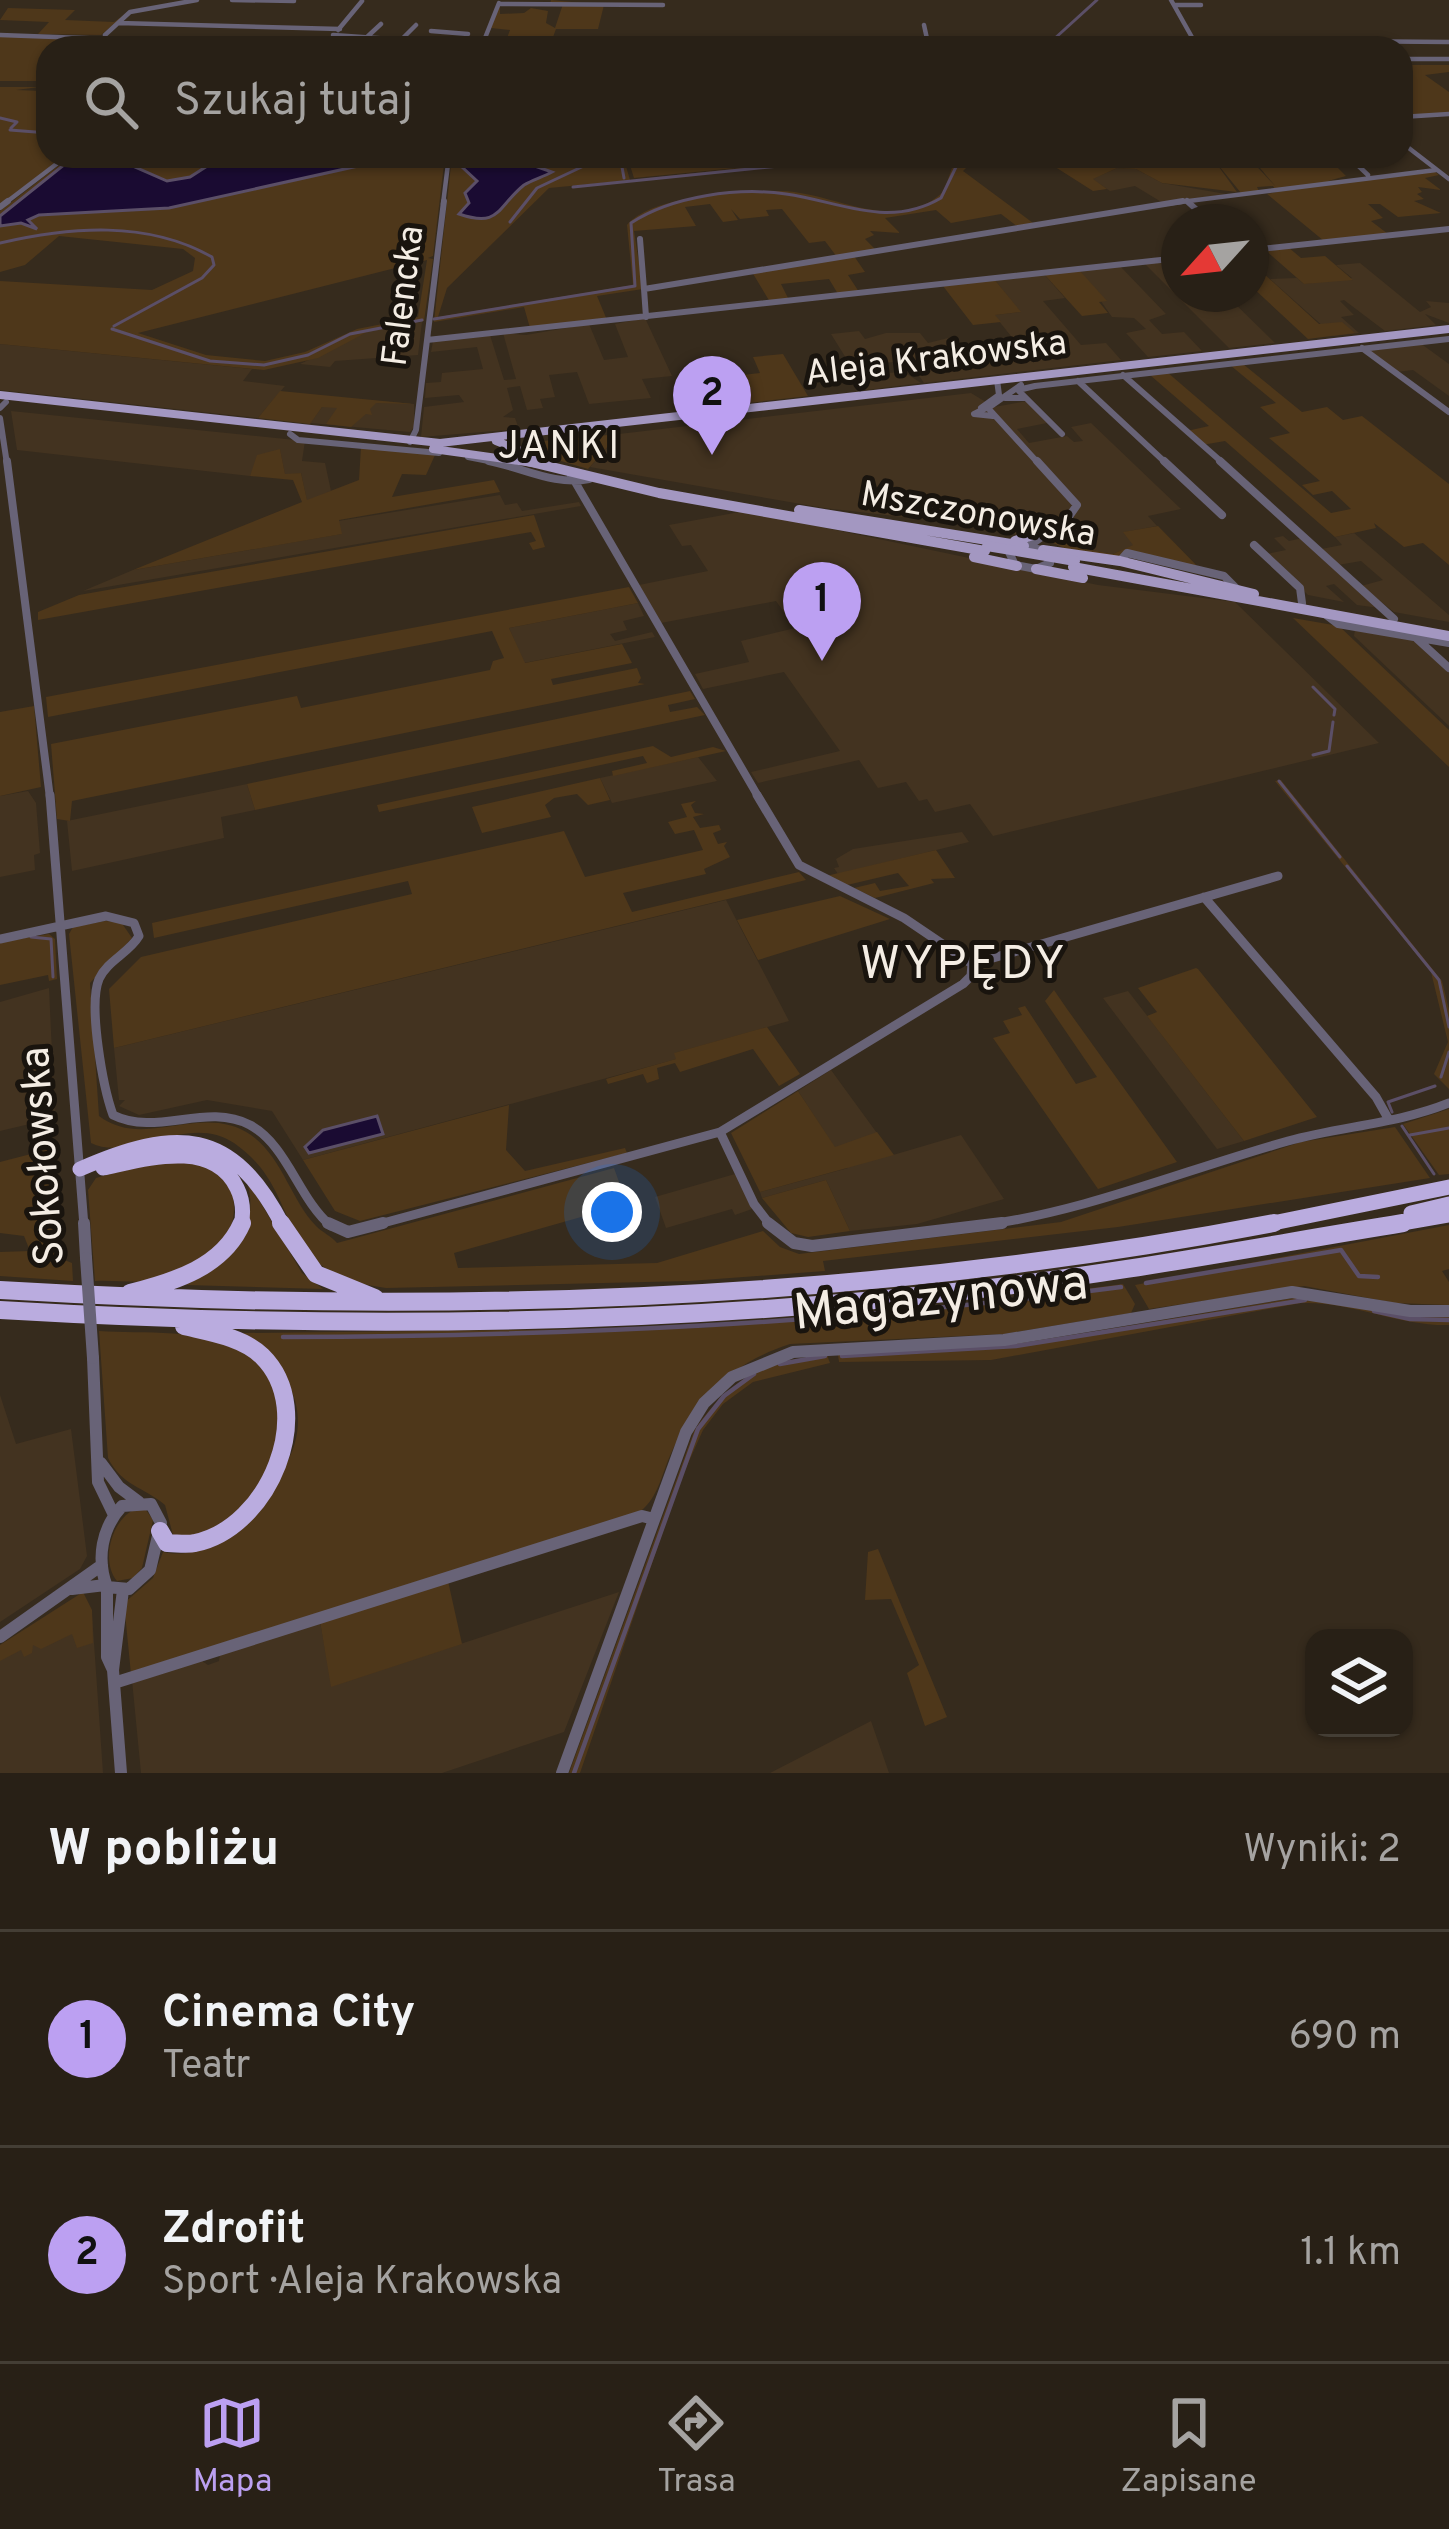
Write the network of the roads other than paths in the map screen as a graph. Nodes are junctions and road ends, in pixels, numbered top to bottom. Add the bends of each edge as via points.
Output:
1 (197, 0) edge
2 (232, 0) edge
3 (294, 1) edge
4 (362, 1) edge
5 (499, 2) edge
6 (594, 2) edge
7 (650, 2) edge
8 (1172, 2) edge
9 (663, 5) dead end
10 (1201, 5) dead end
11 (188, 11) dead end
12 (218, 13) dead end
13 (250, 15) dead end
14 (119, 23) junction
15 (177, 23) junction
16 (207, 23) junction
17 (241, 24) junction
18 (924, 25) dead end
19 (364, 27) dead end
20 (340, 29) junction
21 (399, 29) dead end
22 (431, 32) dead end
23 (445, 32) junction
24 (0, 35) edge
25 (108, 35) junction
26 (332, 35) joint
27 (136, 36) edge
28 (350, 36) edge
29 (368, 36) edge
30 (405, 36) edge
31 (441, 36) edge
32 (464, 36) edge
33 (486, 36) edge
34 (926, 36) edge
35 (1192, 36) edge
36 (1413, 42) edge
37 (1449, 42) edge
38 (1413, 59) edge
39 (1449, 59) edge
40 (1449, 114) edge
41 (1413, 116) edge
42 (1413, 152) edge
43 (51, 168) edge
44 (448, 168) edge
45 (1361, 168) edge
46 (1436, 170) junction
47 (1368, 175) junction
48 (1449, 179) edge
49 (1187, 201) junction
50 (1190, 204) edge
51 (0, 207) edge
52 (1449, 229) edge
53 (640, 239) dead end
54 (1269, 248) edge
55 (1161, 260) edge
56 (644, 289) junction
57 (646, 316) junction
58 (1447, 335) edge
59 (427, 340) junction
60 (1362, 348) junction
61 (1116, 374) junction
62 (1076, 379) junction
63 (1032, 381) junction
64 (998, 383) junction
65 (981, 387) junction
66 (994, 397) junction
67 (1005, 398) junction
68 (1027, 398) junction
69 (2, 402) edge
70 (987, 412) junction
71 (1449, 412) edge
72 (0, 418) edge
73 (1062, 434) dead end
74 (550, 437) junction
75 (504, 440) junction
76 (415, 447) junction
77 (510, 458) junction
78 (540, 458) junction
79 (572, 480) junction
80 (786, 512) junction
81 (1222, 515) dead end
82 (1047, 540) junction
83 (1254, 545) dead end
84 (989, 546) junction
85 (1026, 546) junction
86 (1017, 566) junction
87 (1036, 569) junction
88 (1256, 598) junction
89 (1302, 603) junction
90 (1324, 614) junction
91 (1394, 620) junction
92 (1449, 636) edge
93 (1415, 637) junction
94 (1449, 668) edge
95 (1278, 876) dead end
96 (1204, 897) junction
97 (62, 926) junction
98 (0, 939) edge
99 (972, 964) junction
100 (1449, 1103) edge
101 (1389, 1120) junction
102 (720, 1132) junction
103 (80, 1169) junction
104 (1449, 1186) edge
105 (1449, 1204) edge
106 (1449, 1215) edge
107 (1307, 1238) junction
108 (0, 1290) edge
109 (110, 1297) junction
110 (391, 1303) junction
111 (0, 1310) edge
112 (1449, 1311) edge
113 (155, 1319) junction
114 (100, 1462) junction
115 (139, 1502) junction
116 (113, 1513) junction
117 (654, 1519) junction
118 (160, 1531) junction
119 (102, 1565) junction
120 (112, 1587) junction
121 (72, 1589) junction
122 (0, 1637) edge
123 (114, 1676) junction
124 (121, 1773) edge
125 (562, 1773) edge

1 - 14 street via 130,12
2 - 3 street
4 - 20 street
5 - 6 street
5 - 33 street
6 - 7 street
7 - 9 street
8 - 10 street
8 - 35 street
11 - 15 street
12 - 16 street
13 - 17 street
14 - 15 street
14 - 25 street
15 - 16 street
16 - 17 street
17 - 20 street
18 - 34 street
19 - 29 street via 380,26
20 - 26 street
21 - 30 street via 414,28
22 - 23 street
23 - 31 street
23 - 32 street
24 - 25 street
25 - 27 street
26 - 28 street
36 - 37 street
38 - 39 street
40 - 41 street
42 - 46 street
43 - 51 street
44 - 59 street, Falencka
45 - 47 street
46 - 47 street
46 - 48 street
47 - 49 street
49 - 50 street
49 - 56 street
52 - 54 street
53 - 56 street
55 - 57 street
56 - 57 street
57 - 59 street
58 - 60 street, Aleja Krakowska
58 - 61 main road, Aleja Krakowska
58 - 64 main road, Aleja Krakowska
59 - 76 street, Falencka
60 - 61 street, Aleja Krakowska
60 - 71 street
61 - 62 main road, Aleja Krakowska
61 - 91 street
62 - 63 main road, Aleja Krakowska
62 - 68 street, Aleja Krakowska via 1019,389
62 - 81 street
63 - 64 main road, Aleja Krakowska
63 - 67 street
64 - 65 main road, Aleja Krakowska
64 - 66 street
64 - 67 street
64 - 75 main road, Aleja Krakowska
65 - 66 street
65 - 74 main road, Aleja Krakowska
66 - 70 street
67 - 68 street, Aleja Krakowska
67 - 70 street
68 - 73 street
69 - 76 main road, Aleja Krakowska
69 - 76 main road, Aleja Krakowska
70 - 82 street via 1077,505
72 - 97 street, Sokołowska via 32,621
74 - 75 main road, Aleja Krakowska
74 - 78 main road via 532,446
75 - 76 main road, Aleja Krakowska
75 - 76 main road, Aleja Krakowska
75 - 77 main road via 496,450
75 - 78 main road, Mszczonowska
76 - 77 main road, Mszczonowska
76 - 79 street
77 - 79 main road, Mszczonowska
78 - 80 main road, Mszczonowska
79 - 80 main road, Mszczonowska
79 - 99 street via 795,859
80 - 84 main road, Mszczonowska
80 - 86 main road
82 - 84 main road
82 - 85 street
82 - 85 street
82 - 87 street via 1051,561
82 - 88 main road via 1062,551
83 - 89 street via 1300,588
84 - 85 main road
84 - 88 main road, Mszczonowska, bridge
85 - 86 street via 1008,554
86 - 87 street
87 - 88 main road
88 - 89 main road, Mszczonowska
88 - 90 main road, Mszczonowska
89 - 91 main road, Mszczonowska
90 - 92 main road, Mszczonowska
90 - 93 street via 1338,624
91 - 92 main road, Mszczonowska
92 - 93 street
93 - 94 street
95 - 96 street
96 - 99 street
96 - 101 street
97 - 98 street
97 - 102 street via 113,916 139,932 98,986 113,1115 137,1125 202,1115 242,1121 271,1141 334,1229 370,1229
97 - 103 street, Sokołowska
99 - 102 street via 963,984
100 - 101 street
101 - 102 street via 1292,1140 1048,1217 812,1246 784,1240 770,1227
103 - 109 highway via 194,1156 216,1162 241,1188 241,1228 211,1263
103 - 110 highway via 166,1144 218,1148 253,1174 310,1268 343,1289
103 - 114 street, Sokołowska, bridge
104 - 110 highway via 1173,1240 921,1274 658,1296
105 - 107 highway
106 - 107 highway
107 - 113 highway via 968,1290 779,1307 394,1322
108 - 109 highway
109 - 110 highway
111 - 113 highway
112 - 117 street, Magazynowa via 1292,1292 1004,1340 779,1355 736,1375 704,1403
113 - 118 highway via 256,1352 279,1376 289,1409 277,1467 240,1514 188,1546 167,1543
114 - 115 street
114 - 116 street, Sokołowska via 99,1486
115 - 116 street
115 - 118 street via 158,1509
116 - 119 street
117 - 123 street via 641,1516
117 - 125 street, Magazynowa
118 - 120 street via 150,1570 136,1586
119 - 120 street
119 - 121 street
120 - 121 street
120 - 123 street
121 - 122 street
123 - 124 street

